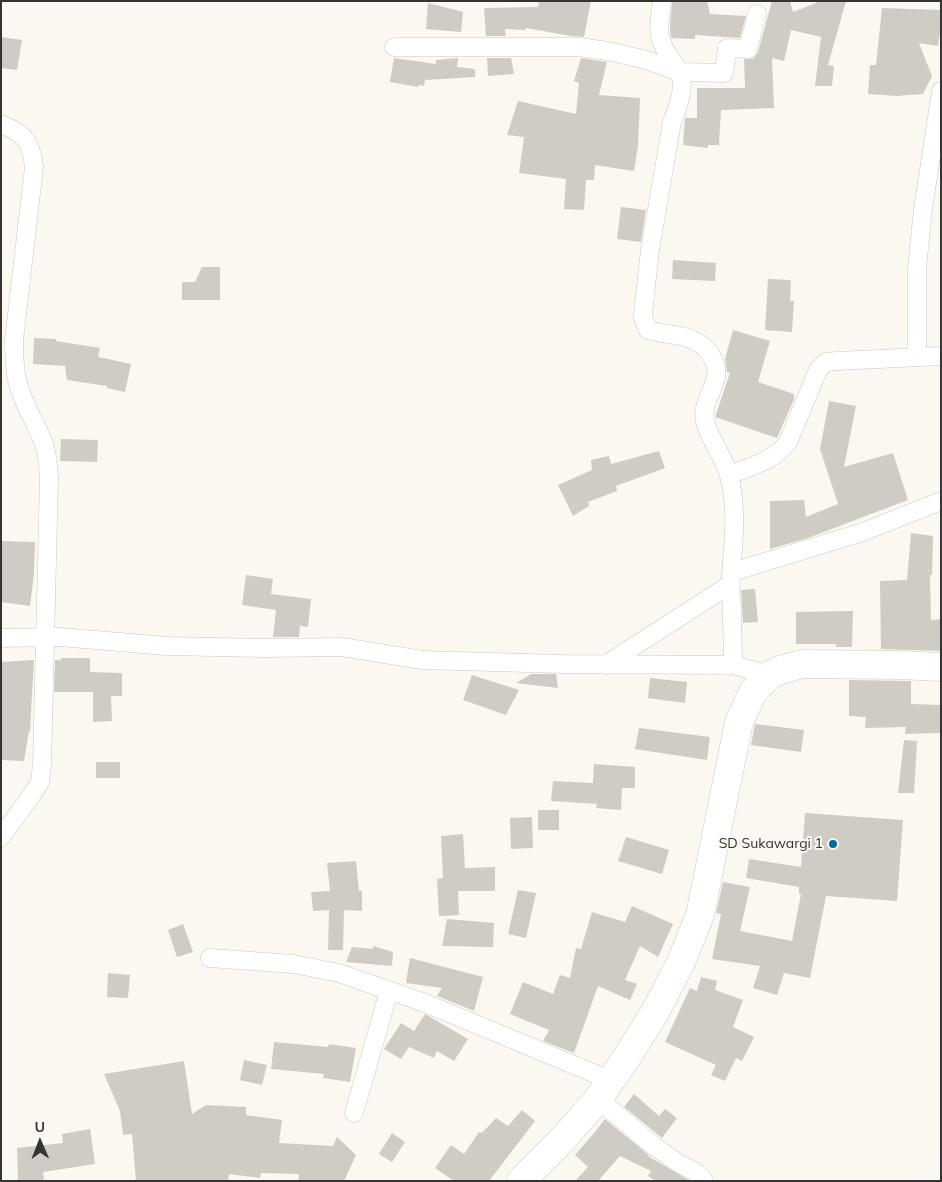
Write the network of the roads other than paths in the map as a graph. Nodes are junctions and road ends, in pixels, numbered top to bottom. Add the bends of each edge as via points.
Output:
1 (662, 1) edge
2 (757, 14) dead end
3 (394, 47) dead end
4 (680, 72) junction
5 (941, 91) edge
6 (1, 124) edge
7 (941, 356) edge
8 (917, 357) junction
9 (729, 475) junction
10 (941, 502) edge
11 (732, 578) junction
12 (1, 638) edge
13 (44, 638) junction
14 (605, 665) junction
15 (733, 665) junction
16 (941, 667) edge
17 (770, 675) junction
18 (1, 837) edge
19 (210, 958) dead end
20 (389, 991) junction
21 (604, 1089) junction
22 (354, 1113) dead end
23 (521, 1181) edge
24 (704, 1181) edge

1 - 4 street via 660,39
2 - 4 street via 748,49 727,48 724,73
3 - 4 street via 579,47 646,60
4 - 9 street via 682,90 672,122 651,242 644,318 648,330 699,342 714,359 717,372 714,388 704,408 705,420
5 - 8 street via 917,268
6 - 13 street via 27,140 34,167 14,361 19,388 44,444 48,461
7 - 8 street
8 - 9 street via 836,360 821,365 782,451
9 - 11 street via 734,502
10 - 11 street
11 - 14 street
11 - 15 street
12 - 13 street
13 - 14 street via 166,646 342,647 422,660
13 - 18 street via 40,782
14 - 15 street
15 - 17 street
16 - 17 main road via 815,664 792,666
17 - 21 main road via 753,692 739,722 700,915 681,962 655,1012
19 - 20 street via 316,968
20 - 21 street via 425,1004
20 - 22 street
21 - 23 main road via 562,1140
21 - 24 street via 654,1146 696,1172

